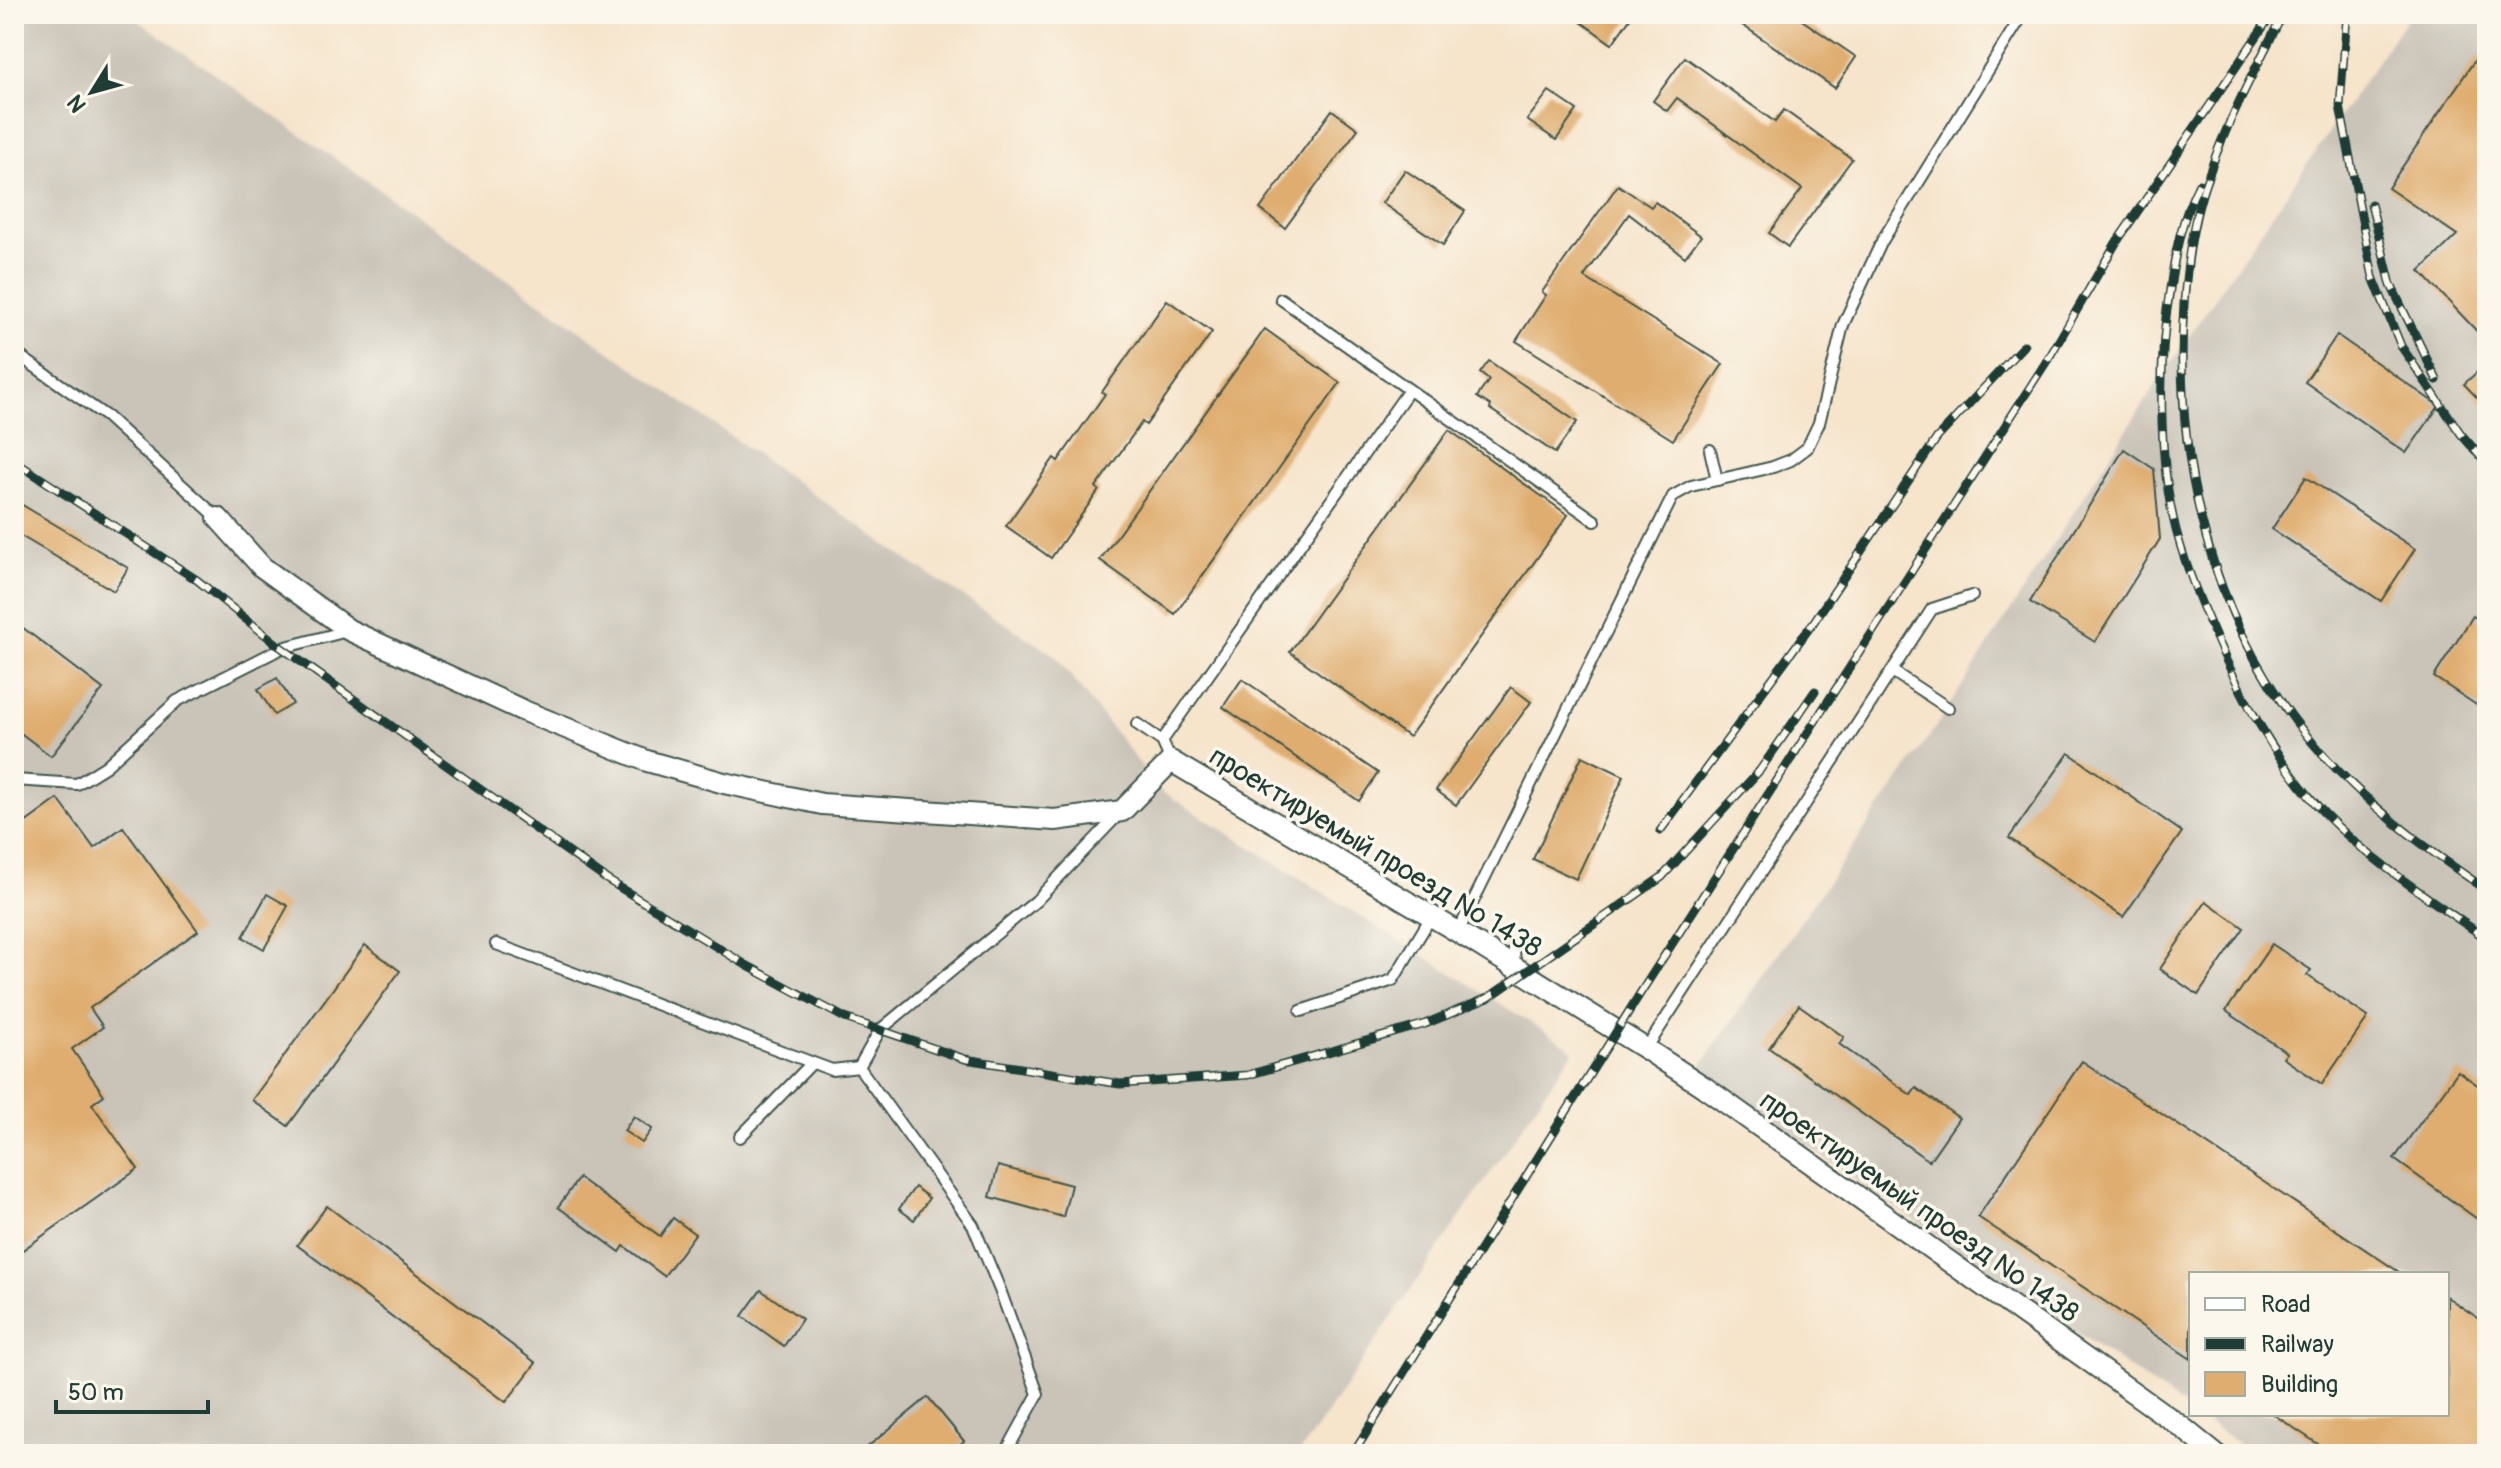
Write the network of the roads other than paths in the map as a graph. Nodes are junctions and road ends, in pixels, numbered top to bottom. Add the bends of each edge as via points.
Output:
1 (2023, 14) edge
2 (1281, 299) dead end
3 (14, 352) edge
4 (1409, 390) junction
5 (1710, 450) dead end
6 (1717, 480) junction
7 (218, 518) joint
8 (1595, 521) dead end
9 (1972, 596) dead end
10 (349, 630) junction
11 (1892, 671) junction
12 (1948, 708) dead end
13 (1137, 724) dead end
14 (1162, 741) junction
15 (1171, 761) junction
16 (14, 780) edge
17 (1122, 811) junction
18 (1431, 917) junction
19 (1458, 932) junction
20 (496, 944) dead end
21 (1301, 1011) dead end
22 (1646, 1049) junction
23 (812, 1063) junction
24 (859, 1067) junction
25 (740, 1137) dead end
26 (1005, 1454) edge
27 (2215, 1454) edge

1 - 6 lane via 1875,255 1843,325 1819,423 1807,448 1773,467
2 - 4 lane
3 - 7 lane via 107,417
4 - 8 lane
4 - 14 lane
5 - 6 lane
6 - 19 lane via 1673,496
7 - 10 street via 262,567
9 - 11 lane via 1932,609
10 - 16 lane via 282,648 177,701 106,766 77,784
10 - 17 street via 633,756 724,783 822,804 978,816 1055,820
11 - 12 lane
11 - 22 lane
13 - 14 lane
14 - 15 lane
15 - 17 street, проектируемый проезд № 1438
15 - 18 street, проектируемый проезд № 1438
17 - 24 lane via 1036,901 880,1030
18 - 19 street, проектируемый проезд № 1438
18 - 21 lane via 1393,980
19 - 22 street, проектируемый проезд № 1438 via 1514,958
20 - 23 lane
22 - 27 street, проектируемый проезд № 1438
23 - 24 lane via 832,1070
23 - 25 lane
24 - 26 lane via 973,1225 1000,1290 1038,1394

